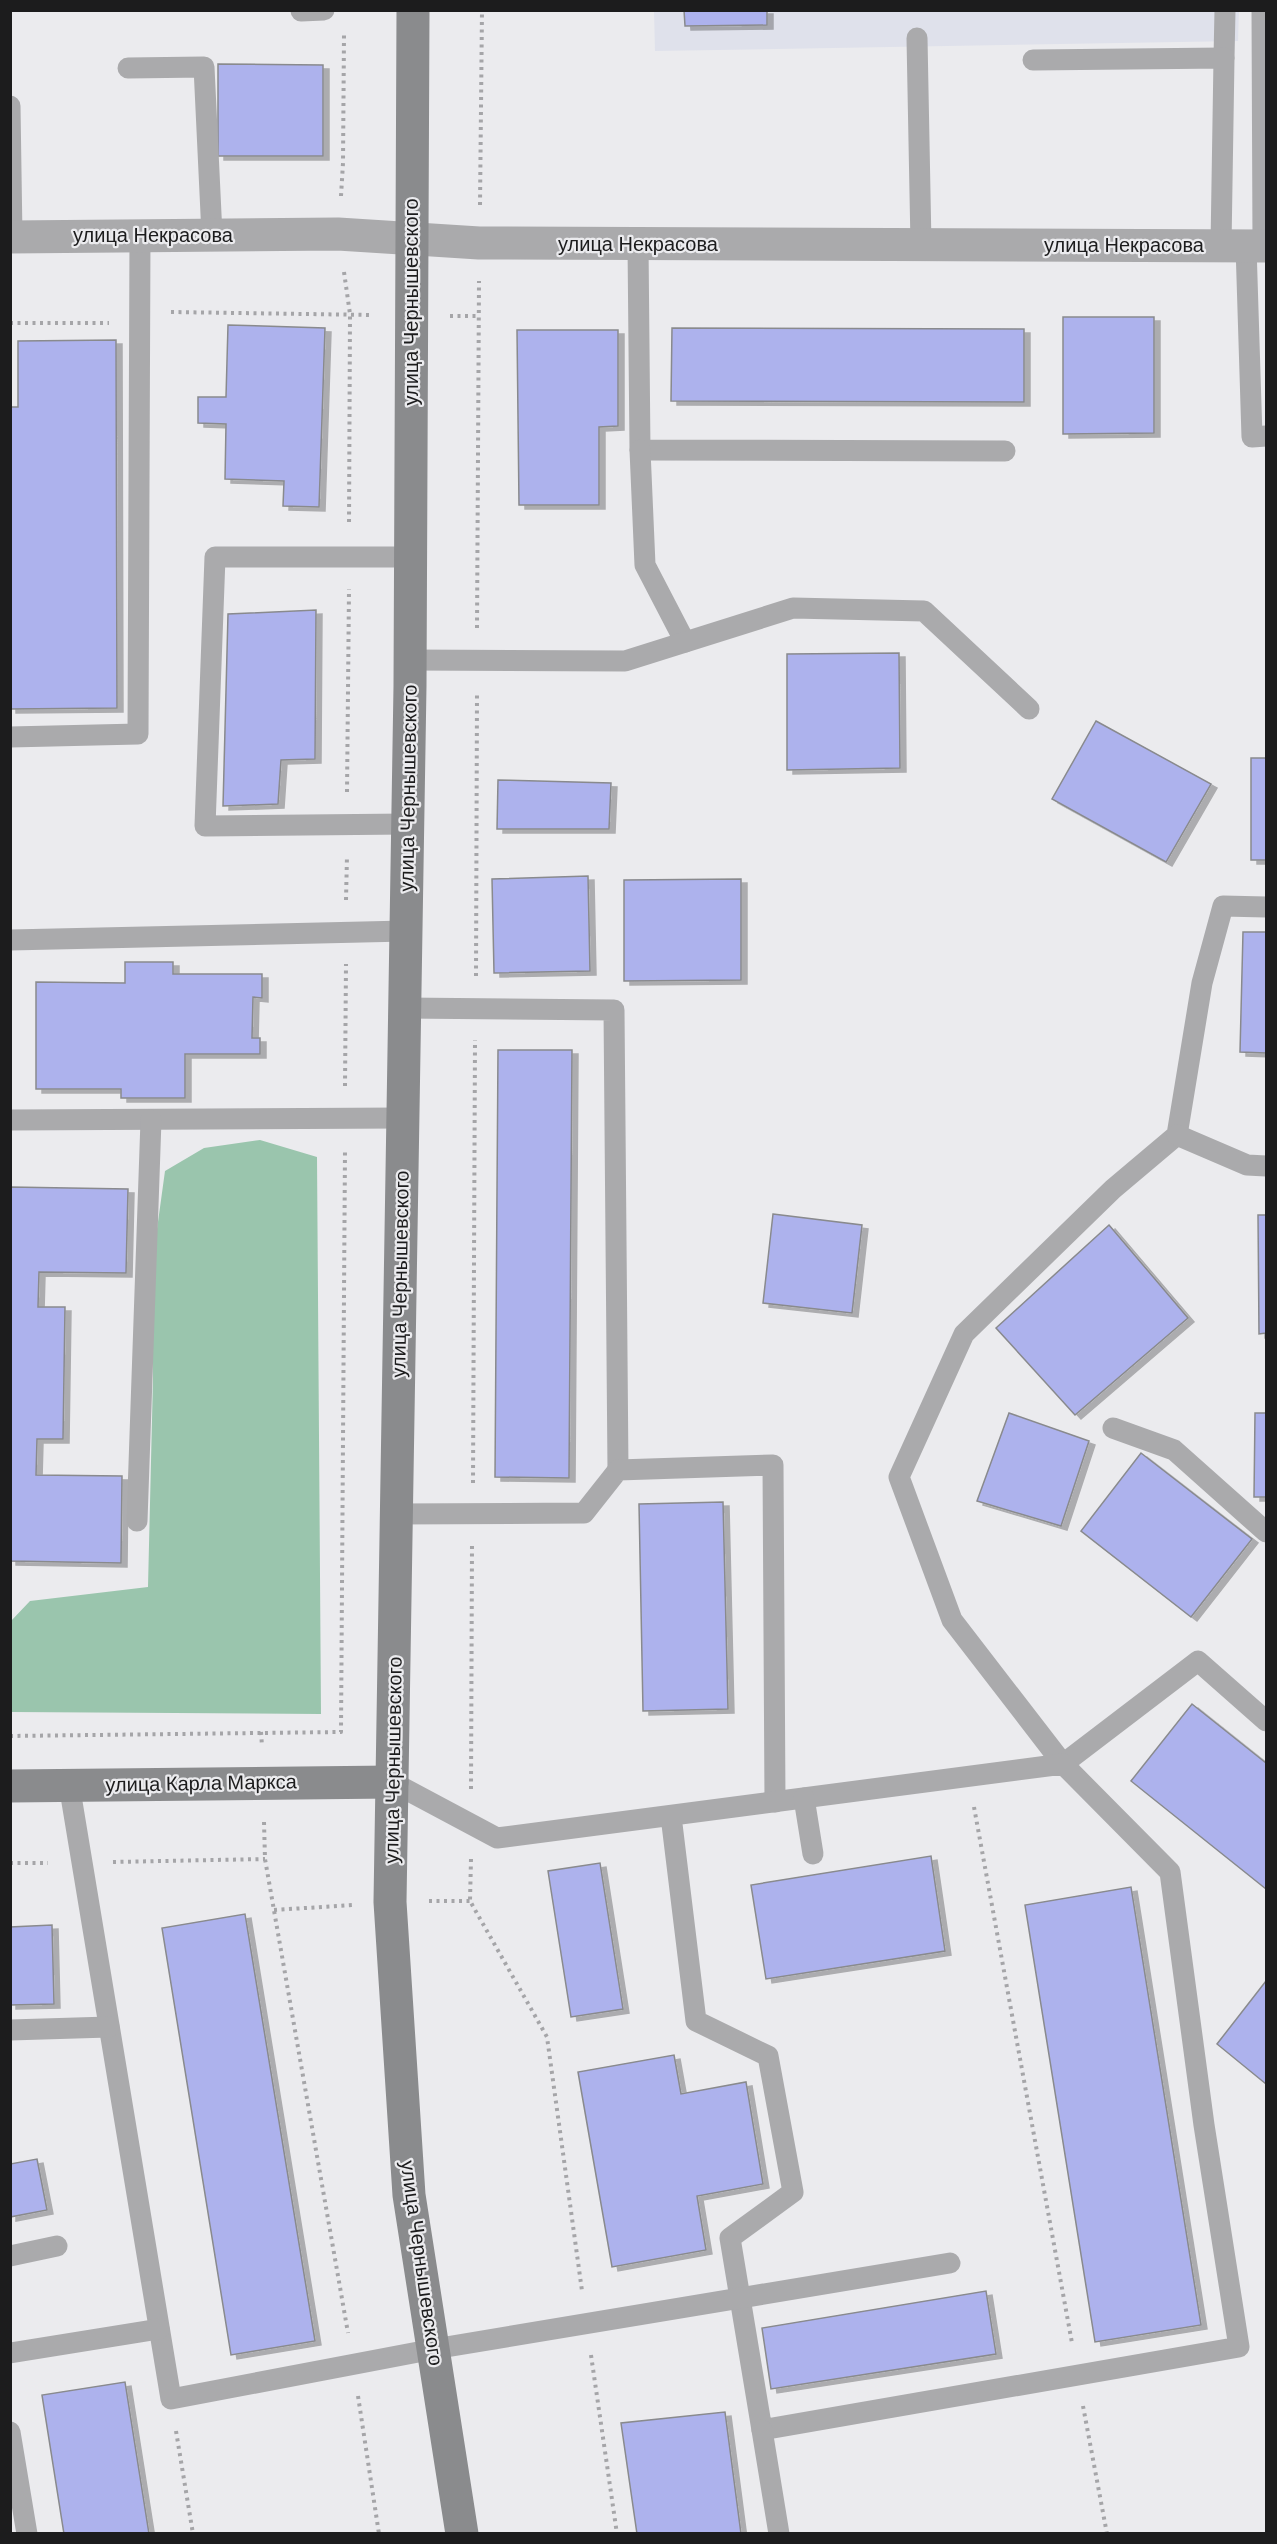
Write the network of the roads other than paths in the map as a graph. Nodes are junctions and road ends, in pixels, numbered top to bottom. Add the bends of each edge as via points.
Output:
1 (324, 10) edge
2 (413, 10) edge
3 (1225, 10) edge
4 (1262, 10) edge
5 (301, 11) edge
6 (917, 38) dead end
7 (1224, 58) junction
8 (1033, 60) dead end
9 (128, 68) dead end
10 (10, 106) edge
11 (140, 235) junction
12 (212, 235) junction
13 (11, 237) edge
14 (411, 238) junction
15 (638, 244) junction
16 (921, 245) junction
17 (1249, 246) edge
18 (1266, 436) edge
19 (640, 450) junction
20 (1005, 451) dead end
21 (411, 556) junction
22 (685, 642) junction
23 (410, 660) junction
24 (1029, 709) dead end
25 (10, 737) edge
26 (407, 824) junction
27 (1266, 907) edge
28 (406, 931) junction
29 (10, 940) edge
30 (404, 1008) junction
31 (402, 1118) junction
32 (151, 1119) junction
33 (10, 1120) edge
34 (1178, 1135) junction
35 (1266, 1166) edge
36 (1113, 1428) dead end
37 (618, 1470) junction
38 (396, 1514) junction
39 (137, 1521) dead end
40 (1266, 1532) edge
41 (1266, 1721) edge
42 (1062, 1764) junction
43 (392, 1782) junction
44 (69, 1784) junction
45 (10, 1786) edge
46 (804, 1798) junction
47 (775, 1802) junction
48 (671, 1816) junction
49 (813, 1854) dead end
50 (109, 2027) junction
51 (10, 2030) edge
52 (57, 2246) dead end
53 (10, 2256) edge
54 (950, 2263) dead end
55 (739, 2299) junction
56 (159, 2328) junction
57 (434, 2349) junction
58 (10, 2353) edge
59 (762, 2430) junction
60 (10, 2432) edge
61 (27, 2534) edge
62 (462, 2534) edge
63 (779, 2534) edge

1 - 5 lane
2 - 14 main road, улица Чернышевского
3 - 7 lane
4 - 17 lane
6 - 16 lane
7 - 8 lane
7 - 17 lane
9 - 12 lane via 204,67
10 - 13 lane
11 - 12 street, улица Некрасова
11 - 13 street, улица Некрасова
11 - 25 lane via 138,734
12 - 14 street, улица Некрасова
14 - 15 street, улица Некрасова via 479,243
14 - 21 main road, улица Чернышевского
15 - 16 street, улица Некрасова
15 - 19 lane
16 - 17 street, улица Некрасова
17 - 18 lane via 1252,437
19 - 20 lane
19 - 22 lane via 645,565
21 - 23 main road, улица Чернышевского
21 - 26 lane via 215,557 205,826
22 - 23 lane via 625,661
22 - 24 lane via 794,608 924,611
23 - 26 main road, улица Чернышевского
26 - 28 main road, улица Чернышевского
27 - 34 lane via 1223,906 1202,983
28 - 29 lane
28 - 30 main road, улица Чернышевского
30 - 31 main road, улица Чернышевского
30 - 37 lane via 614,1010
31 - 32 lane
31 - 38 main road, улица Чернышевского
32 - 33 lane
32 - 39 lane
34 - 35 lane via 1247,1165
34 - 42 lane via 1113,1189 964,1334 899,1477 952,1620
36 - 40 lane via 1174,1450
37 - 38 lane via 584,1513
37 - 47 lane via 773,1465
38 - 43 main road, улица Чернышевского
41 - 42 lane via 1198,1660
42 - 46 lane
42 - 59 lane via 1170,1872 1239,2347
43 - 44 main road, улица Карла Маркса
43 - 48 lane via 497,1838
43 - 57 main road, улица Чернышевского via 390,1902 409,2195
44 - 45 main road, улица Карла Маркса
44 - 50 lane
46 - 47 lane
46 - 49 lane
47 - 48 lane
48 - 55 lane via 696,2021 768,2056 793,2193 730,2238
50 - 51 lane
50 - 56 lane
52 - 53 lane
54 - 55 lane
55 - 57 lane
55 - 59 lane
56 - 57 lane via 171,2399
56 - 58 lane
57 - 62 main road, улица Чернышевского
59 - 63 lane
60 - 61 lane

